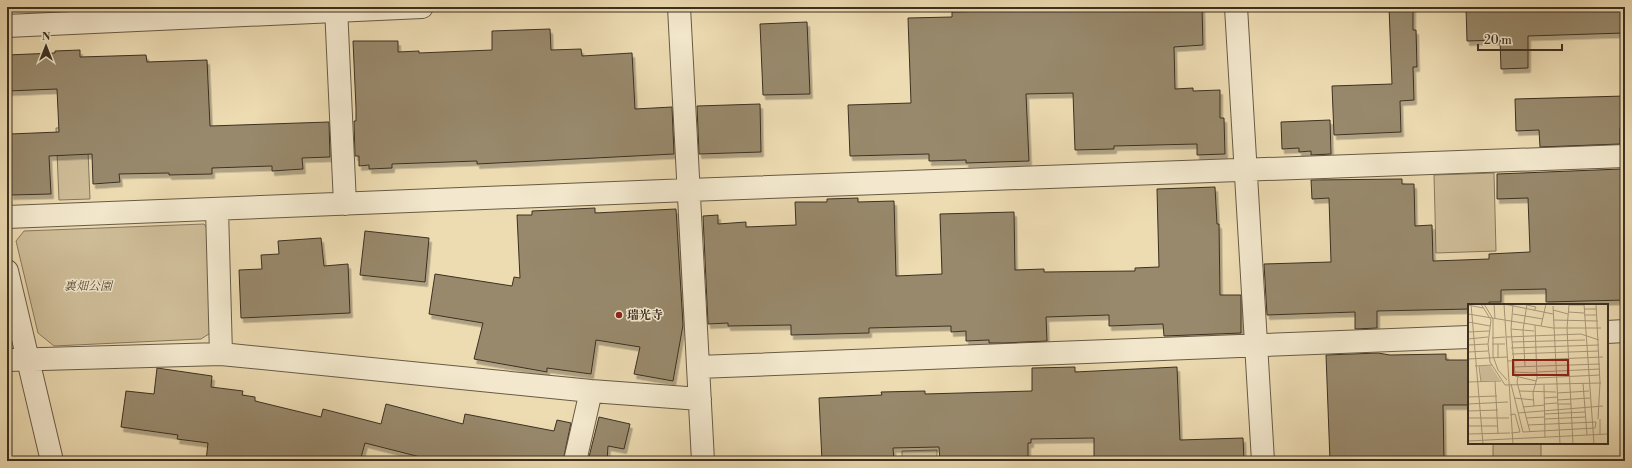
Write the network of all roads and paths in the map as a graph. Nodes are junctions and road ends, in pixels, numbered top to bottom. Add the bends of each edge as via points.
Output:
1 (422, 7) edge
2 (679, 7) edge
3 (1236, 7) edge
4 (336, 9) edge
5 (7, 26) edge
6 (1625, 156) edge
7 (1246, 170) junction
8 (689, 190) junction
9 (345, 204) junction
10 (217, 209) junction
11 (7, 217) edge
12 (7, 271) edge
13 (1625, 331) edge
14 (1608, 332) edge
15 (1468, 337) edge
16 (1256, 345) junction
17 (221, 354) junction
18 (17, 359) edge
19 (698, 367) junction
20 (591, 391) junction
21 (700, 400) junction
22 (52, 461) edge
23 (575, 461) edge
24 (703, 461) edge
25 (1263, 461) edge

1 - 4 street
2 - 8 street
3 - 7 street
4 - 5 street
4 - 9 street
6 - 7 street
7 - 8 street
7 - 16 street
8 - 9 street
8 - 19 street
9 - 10 street
10 - 11 street
10 - 17 street
12 - 18 street
13 - 14 street
15 - 16 street
16 - 19 street
16 - 25 street
17 - 18 street
17 - 20 street
18 - 22 street
19 - 21 street
20 - 21 street
20 - 23 street
21 - 24 street

